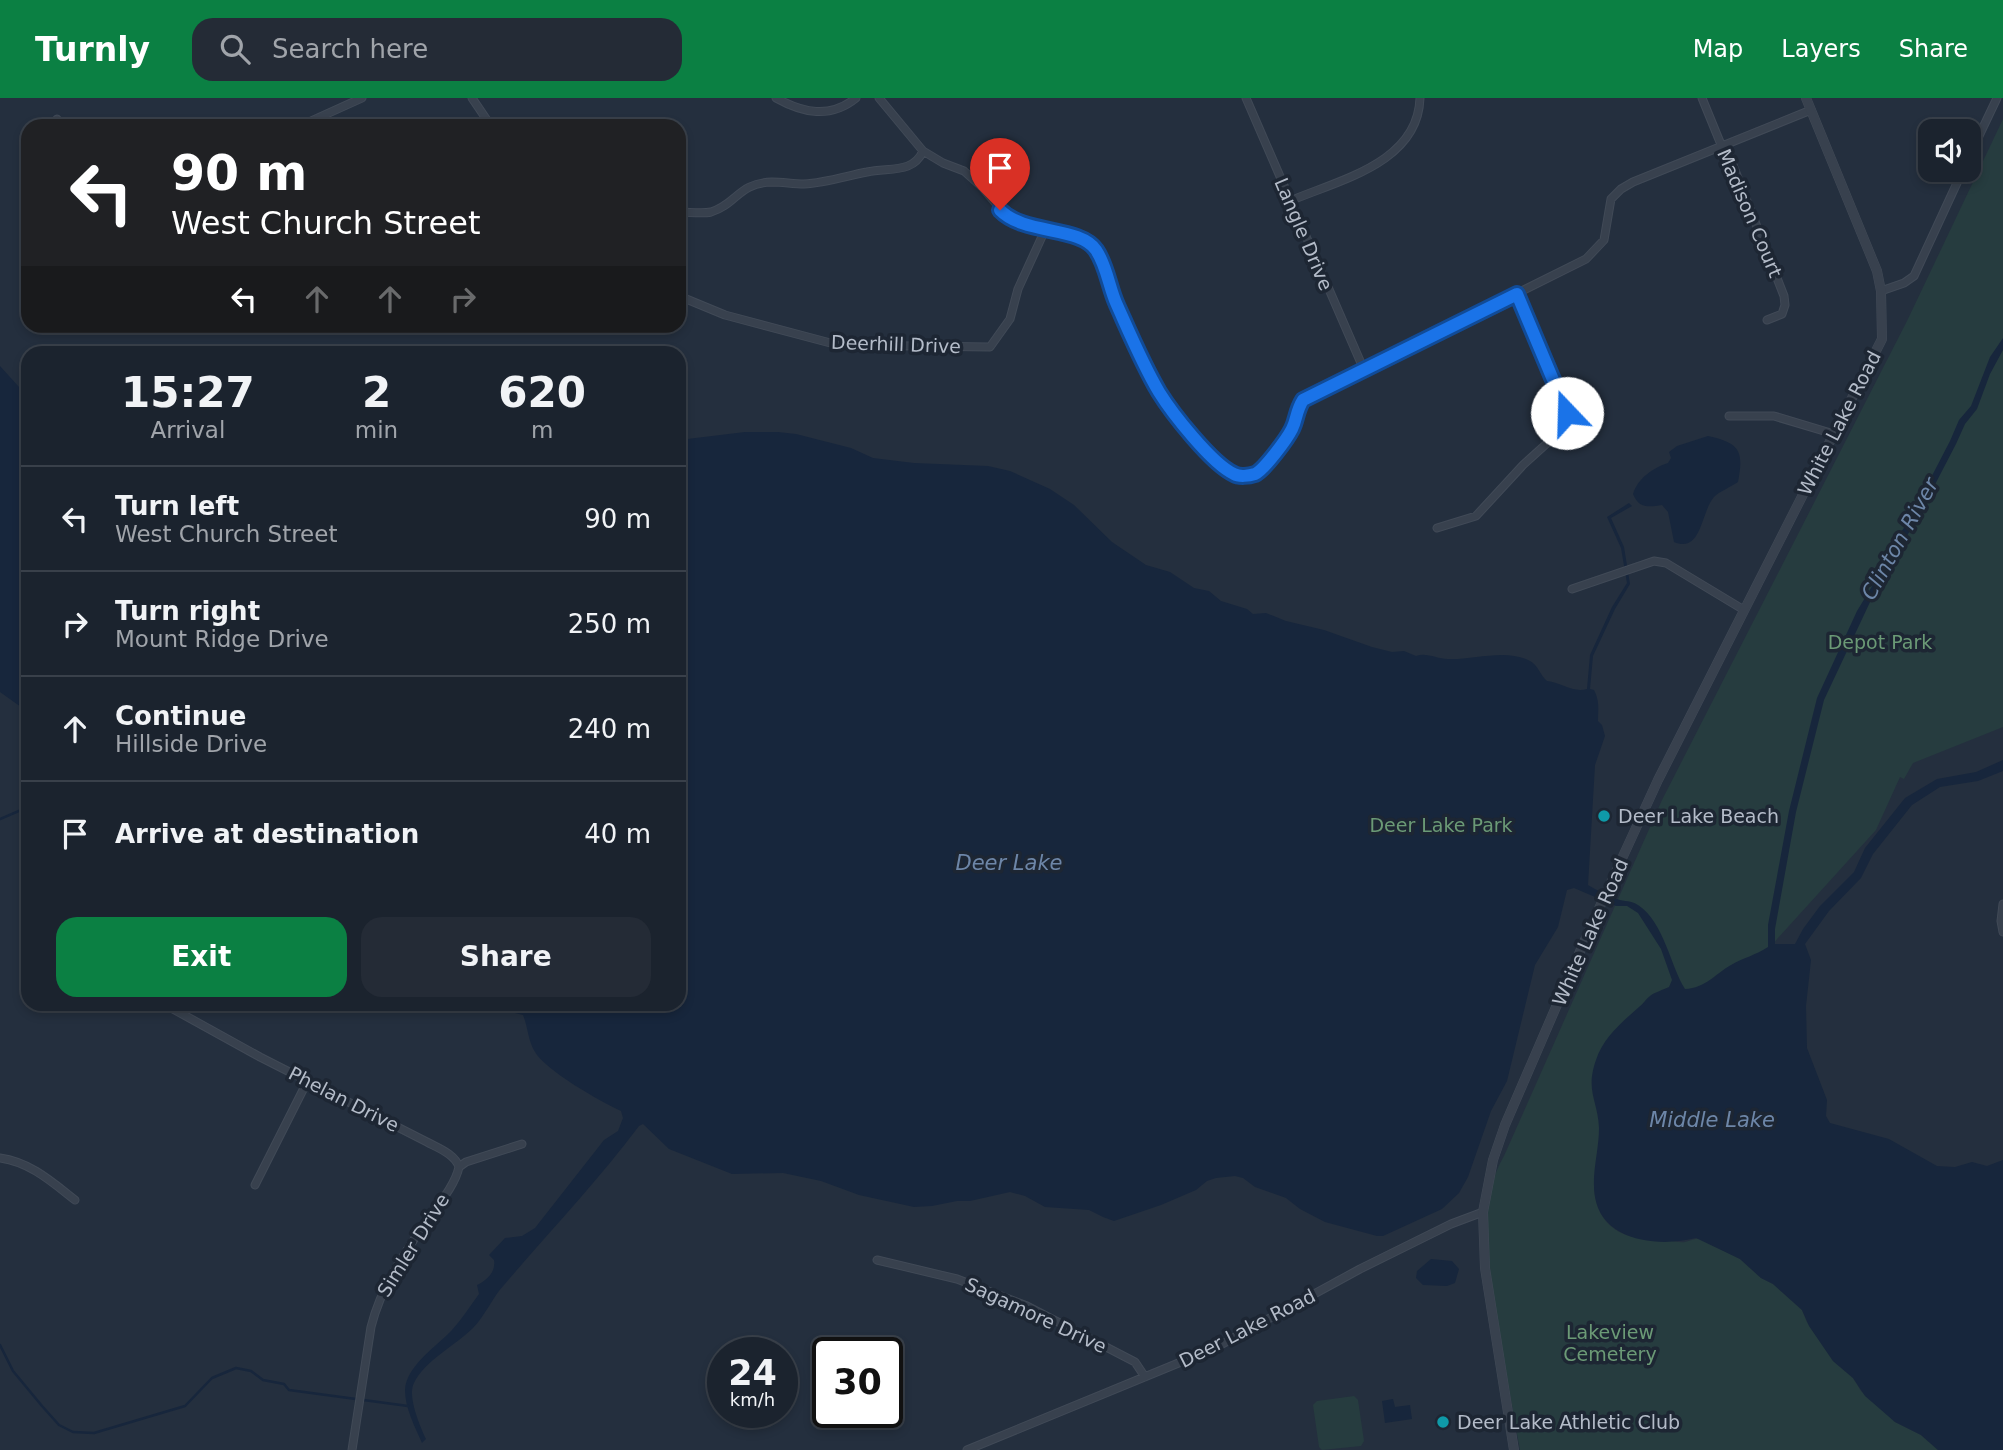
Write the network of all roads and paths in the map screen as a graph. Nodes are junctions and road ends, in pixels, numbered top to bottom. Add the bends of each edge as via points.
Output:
1 (362, 98) edge
2 (472, 98) edge
3 (776, 98) edge
4 (856, 98) edge
5 (879, 98) edge
6 (1246, 98) edge
7 (1420, 98) edge
8 (1702, 98) edge
9 (1806, 98) edge
10 (1997, 98) edge
11 (1811, 110) junction
12 (316, 119) edge
13 (486, 119) edge
14 (1981, 132) edge
15 (1722, 147) junction
16 (923, 151) junction
17 (1957, 182) edge
18 (1290, 201) junction
19 (686, 212) edge
20 (1045, 230) junction
21 (1881, 291) junction
22 (1517, 294) junction
23 (686, 299) edge
24 (1767, 320) dead end
25 (1364, 370) junction
26 (1729, 416) dead end
27 (1834, 434) junction
28 (1437, 527) dead end
29 (1572, 589) dead end
30 (1744, 610) junction
31 (2003, 904) edge
32 (2003, 932) edge
33 (177, 1011) edge
34 (308, 1080) junction
35 (522, 1144) dead end
36 (0, 1158) edge
37 (459, 1167) junction
38 (255, 1185) dead end
39 (75, 1200) dead end
40 (1483, 1212) junction
41 (877, 1260) dead end
42 (1145, 1377) junction
43 (352, 1450) edge
44 (968, 1450) edge
45 (1514, 1450) edge

1 - 12 street
2 - 13 street
3 - 4 street via 805,111 825,112
5 - 16 street
6 - 18 street, Langle Drive
7 - 18 street via 1411,131 1396,151
8 - 15 street, Madison Court
9 - 11 street, White Lake Road
10 - 14 street
11 - 15 street
11 - 21 street, White Lake Road
15 - 22 street via 1620,189 1611,199 1604,240 1595,251
15 - 24 street, Madison Court via 1784,296 1782,314
16 - 19 street via 919,161 910,165 828,181 755,183 709,212
16 - 20 street via 964,171 1004,214
17 - 21 street via 1914,276
18 - 25 street, Langle Drive
20 - 23 street, Deerhill Drive via 1018,289 1010,319 990,347 838,345 725,315
20 - 25 street via 1090,243 1098,252 1115,302 1166,403 1224,468 1237,476 1258,472 1291,431 1303,400
21 - 27 street, White Lake Road via 1882,339
22 - 25 street
22 - 28 street via 1568,419 1476,516
26 - 27 street via 1774,416
27 - 30 street, White Lake Road
29 - 30 street via 1654,561 1666,563
30 - 40 street, White Lake Road via 1658,780 1505,1125
31 - 32 street
33 - 34 street, Phelan Drive
34 - 37 street, Phelan Drive via 444,1152 457,1160
34 - 38 street
35 - 37 street
36 - 39 street via 27,1166
37 - 43 street, Simler Drive via 390,1276 376,1307
40 - 42 street, Deer Lake Road via 1367,1265 1234,1339
40 - 45 street, White Lake Road via 1485,1268
41 - 42 street, Sagamore Drive via 957,1279 1027,1306 1135,1362
42 - 44 street, Deer Lake Road

